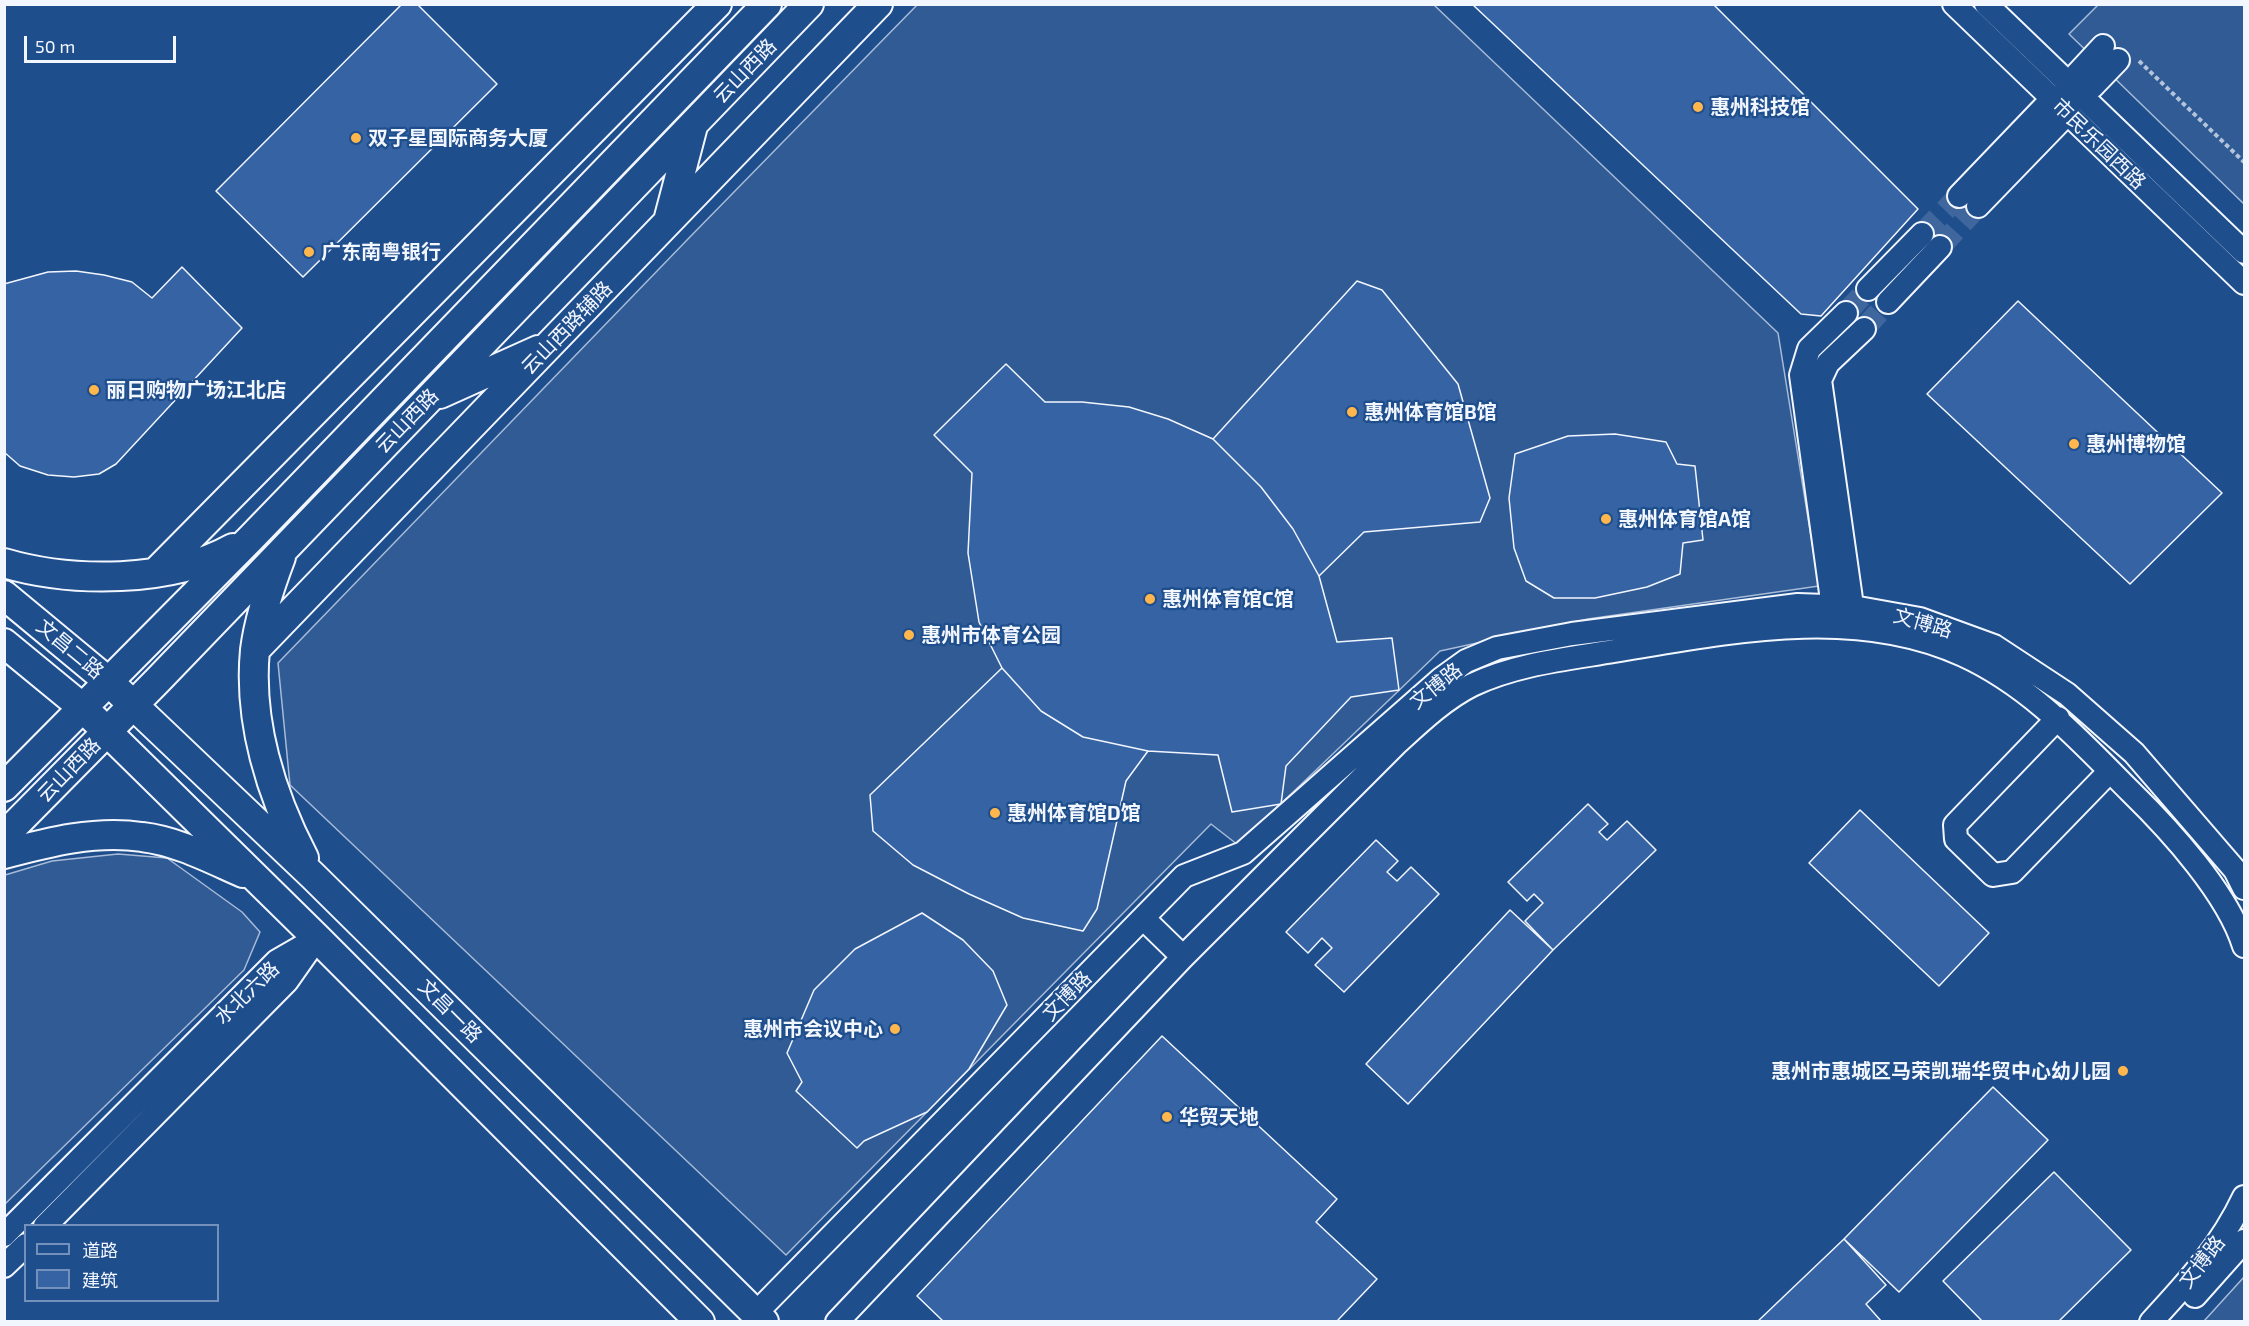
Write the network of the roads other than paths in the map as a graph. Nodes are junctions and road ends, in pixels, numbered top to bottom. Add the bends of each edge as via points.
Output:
1 (717, 4) edge
2 (737, 4) edge
3 (767, 4) edge
4 (809, 4) edge
5 (878, 4) edge
6 (1954, 4) edge
7 (1986, 4) edge
8 (2117, 53) road end
9 (710, 64) junction
10 (2074, 90) junction
11 (2059, 107) junction
12 (693, 124) junction
13 (1968, 201) tunnel mouth
14 (667, 224) junction
15 (2244, 252) edge
16 (2244, 283) edge
17 (1868, 290) tunnel mouth
18 (1888, 302) tunnel mouth
19 (1846, 313) tunnel mouth
20 (1864, 329) tunnel mouth
21 (551, 344) junction
22 (428, 400) junction
23 (251, 538) junction
24 (285, 548) junction
25 (4, 563) edge
26 (155, 573) junction
27 (4, 595) edge
28 (1844, 617) junction
29 (4, 643) edge
30 (255, 650) junction
31 (109, 682) junction
32 (134, 704) junction
33 (83, 708) junction
34 (2058, 718) junction
35 (107, 732) junction
36 (2110, 771) junction
37 (4, 787) edge
38 (4, 836) edge
39 (4, 854) edge
40 (314, 876) junction
41 (2242, 878) edge
42 (258, 880) junction
43 (2220, 896) junction
44 (1143, 918) junction
45 (317, 938) junction
46 (2244, 946) edge
47 (1183, 957) junction
48 (2244, 1197) edge
49 (47, 1224) edge
50 (4, 1235) edge
51 (2244, 1241) edge
52 (24, 1247) edge
53 (4, 1266) edge
54 (760, 1317) edge
55 (700, 1322) edge
56 (837, 1322) edge
57 (2151, 1322) edge
58 (2172, 1322) edge

1 - 26 main road
2 - 9 main road
3 - 9 main road, 云山西路
4 - 12 main road, 云山西路
5 - 14 main road, 云山西路辅路
6 - 11 street, 市民乐园西路
7 - 10 street, 市民乐园西路
8 - 10 street via 2077,74
9 - 23 main road, 云山西路
10 - 11 street
10 - 15 street, 市民乐园西路
11 - 13 street
11 - 16 street, 市民乐园西路
12 - 14 main road
12 - 22 main road, 云山西路
14 - 21 main road, 云山西路辅路
17 - 18 street via 1931,240
19 - 28 street via 1809,349 1801,375
20 - 28 street via 1828,363 1820,380
21 - 22 main road
21 - 30 main road, 云山西路辅路
22 - 24 main road, 云山西路
23 - 26 main road via 220,555
23 - 31 main road, 云山西路
24 - 30 main road via 263,609
24 - 32 main road, 云山西路
25 - 26 main road via 68,574
27 - 31 main road, 文昌二路
28 - 34 street, 文博路 via 1962,654 2003,676
28 - 41 street, 文博路 via 1920,619 1994,646 2067,694 2134,753
28 - 44 street, 文博路 via 1798,605 1572,634 1497,648 1466,661 1243,854 1184,876
28 - 47 street, 文博路 via 1724,632 1540,663 1470,686 1395,744
29 - 33 main road, 文昌二路
30 - 40 main road via 255,703 262,748 277,800
31 - 32 main road, 文昌二路
31 - 33 main road, 云山西路
32 - 35 main road, 云山西路
32 - 40 main road, 文昌一路
33 - 35 main road
33 - 37 main road, 云山西路
34 - 36 street, 文博路
34 - 36 street via 1955,825 1956,839 1993,875 2012,872
35 - 38 main road, 云山西路
35 - 42 main road
36 - 43 street, 文博路 via 2182,847
39 - 42 main road via 72,838 143,837 172,844
40 - 54 main road, 文昌一路
41 - 43 street
42 - 45 main road
43 - 46 street, 文博路
44 - 47 street
44 - 54 street, 文博路
45 - 49 street, 水北六路 via 287,981
45 - 50 street, 水北六路 via 277,961
45 - 55 main road
47 - 56 street, 文博路
48 - 57 street, 文博路 via 2232,1223 2198,1271
51 - 58 street, 文博路
52 - 53 street

